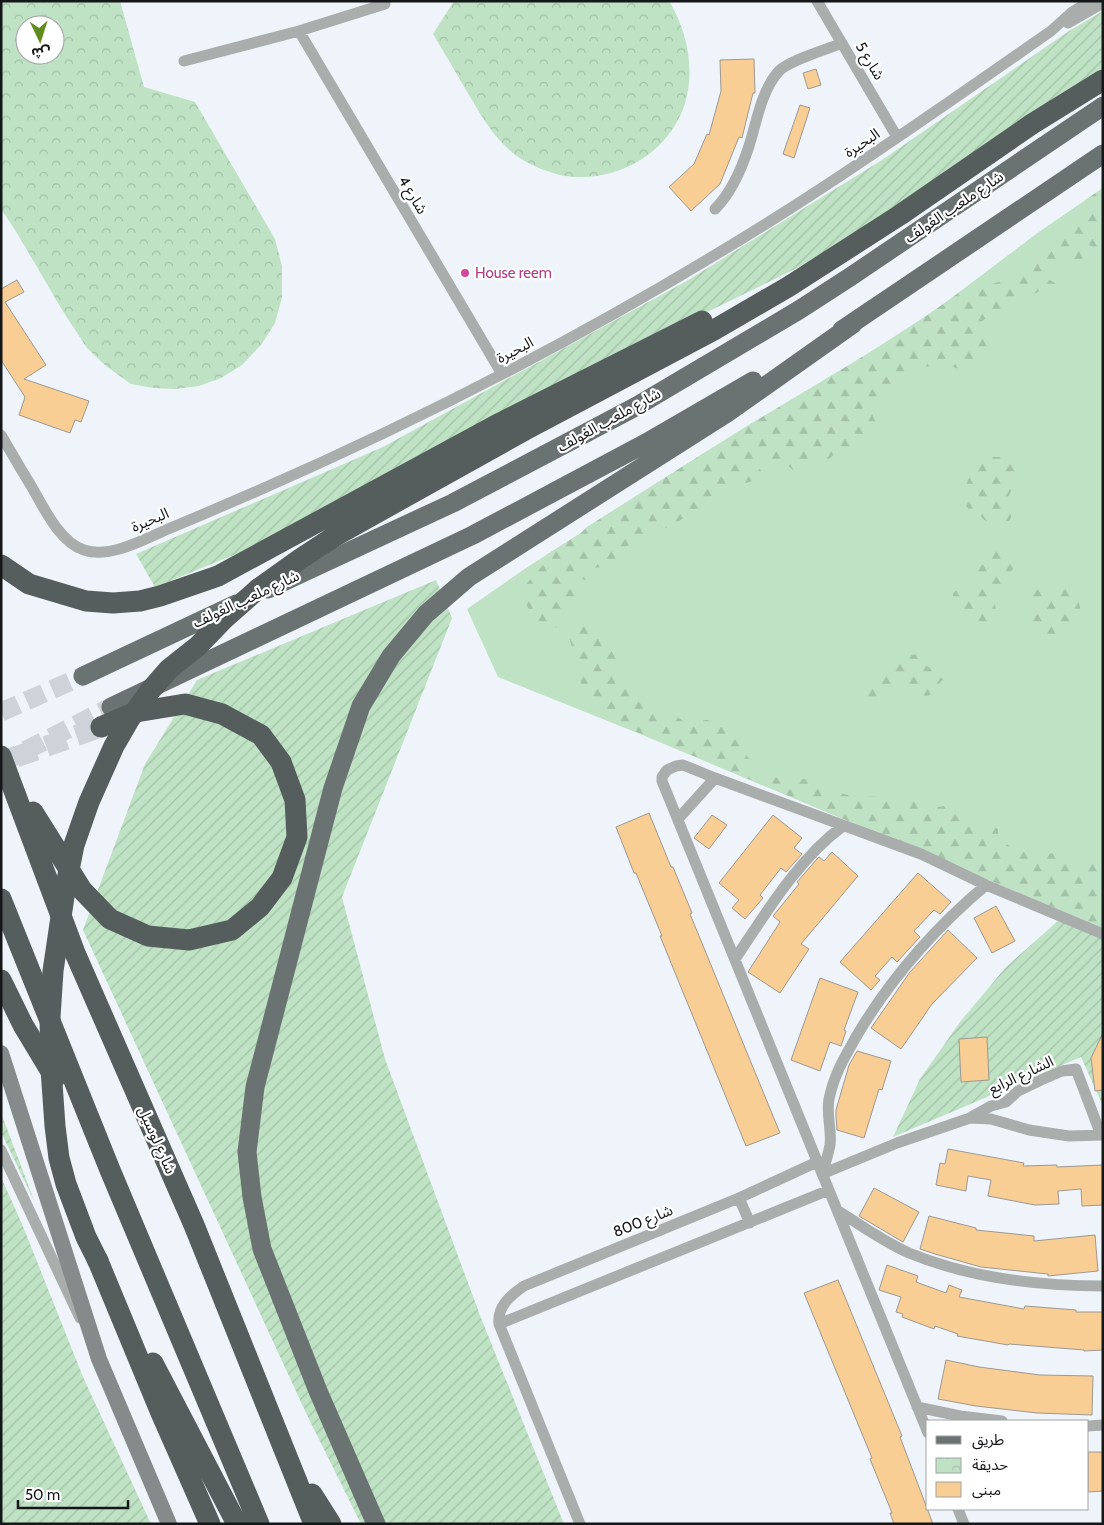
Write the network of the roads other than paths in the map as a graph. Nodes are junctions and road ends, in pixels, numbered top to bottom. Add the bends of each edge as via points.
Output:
1 (817, 1) edge
2 (1090, 1) edge
3 (385, 4) dead end
4 (1103, 4) edge
5 (299, 31) junction
6 (1051, 31) junction
7 (842, 44) junction
8 (184, 61) dead end
9 (1103, 80) edge
10 (1103, 106) edge
11 (897, 137) junction
12 (1103, 154) edge
13 (715, 209) dead end
14 (788, 287) junction
15 (853, 324) junction
16 (502, 374) junction
17 (1, 435) edge
18 (1, 565) edge
19 (83, 676) tunnel mouth
20 (110, 707) tunnel mouth
21 (101, 727) tunnel mouth
22 (5, 765) edge
23 (715, 778) junction
24 (678, 819) junction
25 (843, 826) junction
26 (986, 885) junction
27 (1, 899) edge
28 (1103, 934) edge
29 (735, 959) junction
30 (1, 980) edge
31 (1, 1053) edge
32 (970, 1118) junction
33 (1102, 1135) edge
34 (1, 1150) edge
35 (817, 1162) junction
36 (110, 1170) junction
37 (822, 1174) junction
38 (829, 1190) junction
39 (739, 1198) junction
40 (837, 1210) junction
41 (750, 1223) junction
42 (102, 1271) junction
43 (1103, 1286) edge
44 (499, 1324) junction
45 (99, 1359) junction
46 (917, 1407) junction
47 (994, 1420) edge
48 (1103, 1425) edge
49 (1089, 1426) edge
50 (926, 1428) edge
51 (286, 1454) junction
52 (958, 1510) edge
53 (169, 1524) edge
54 (210, 1524) edge
55 (237, 1524) edge
56 (259, 1524) edge
57 (314, 1524) edge
58 (331, 1524) edge
59 (376, 1524) edge
60 (580, 1524) edge
61 (964, 1524) edge

1 - 7 street, شارع 5
2 - 6 street, البحيرة
3 - 5 street
4 - 6 street, البحيرة
5 - 8 street
5 - 16 street, شارع 4
6 - 11 street, البحيرة
7 - 11 street, شارع 5
7 - 13 street via 793,62 779,71 766,91 741,167 724,200
9 - 14 highway
10 - 19 main road, شارع ملعب الغولف via 799,310 637,406 453,503
11 - 16 street, البحيرة via 724,249 628,306
12 - 15 main road
14 - 18 highway via 766,290 658,342 500,423 218,576 154,598 113,603 86,601 29,584
14 - 42 highway, bridge via 300,558 258,589 169,669 129,720 89,802 74,845 64,890 50,1017 58,1158 86,1237
15 - 20 main road via 646,443 473,535
15 - 59 main road via 727,413 469,577 420,621 391,656 361,706 334,788 255,1087 247,1152 262,1249 318,1391
16 - 17 street, البحيرة via 404,424 239,499 118,549 97,553 74,546 50,519
21 - 22 highway via 136,712 186,704 222,714 261,735 282,762 295,800 297,837 282,878 260,906 232,930 188,940 148,936 110,919 82,890
22 - 51 highway, شارع لوسيل via 75,953 194,1224
23 - 24 street
23 - 24 street via 683,764 664,774 662,781
23 - 25 street
24 - 29 street
25 - 26 street via 921,854
25 - 29 street via 826,839 779,894
26 - 28 street
26 - 37 street via 909,962 861,1028 838,1069 828,1102 830,1144
27 - 36 highway
29 - 35 street
30 - 36 highway via 23,1025
31 - 45 street
32 - 33 street, الشارع الرابع via 991,1119 1029,1130 1069,1136
32 - 33 street, الشارع الرابع via 1006,1102 1018,1091 1041,1080 1076,1069
32 - 37 street, الشارع الرابع
34 - 45 street
35 - 37 street
35 - 39 street, شارع 800
36 - 56 highway
37 - 38 street
38 - 40 street
38 - 41 street
39 - 41 street
39 - 44 street, شارع 800 via 524,1286 503,1306
40 - 43 street via 908,1252 956,1269 1011,1280 1063,1286
40 - 46 street
41 - 44 street
42 - 54 highway via 133,1350
42 - 55 highway
44 - 60 street
45 - 53 street
46 - 47 street
46 - 50 street
48 - 49 street
51 - 57 highway, شارع لوسيل
51 - 58 highway
52 - 61 street

